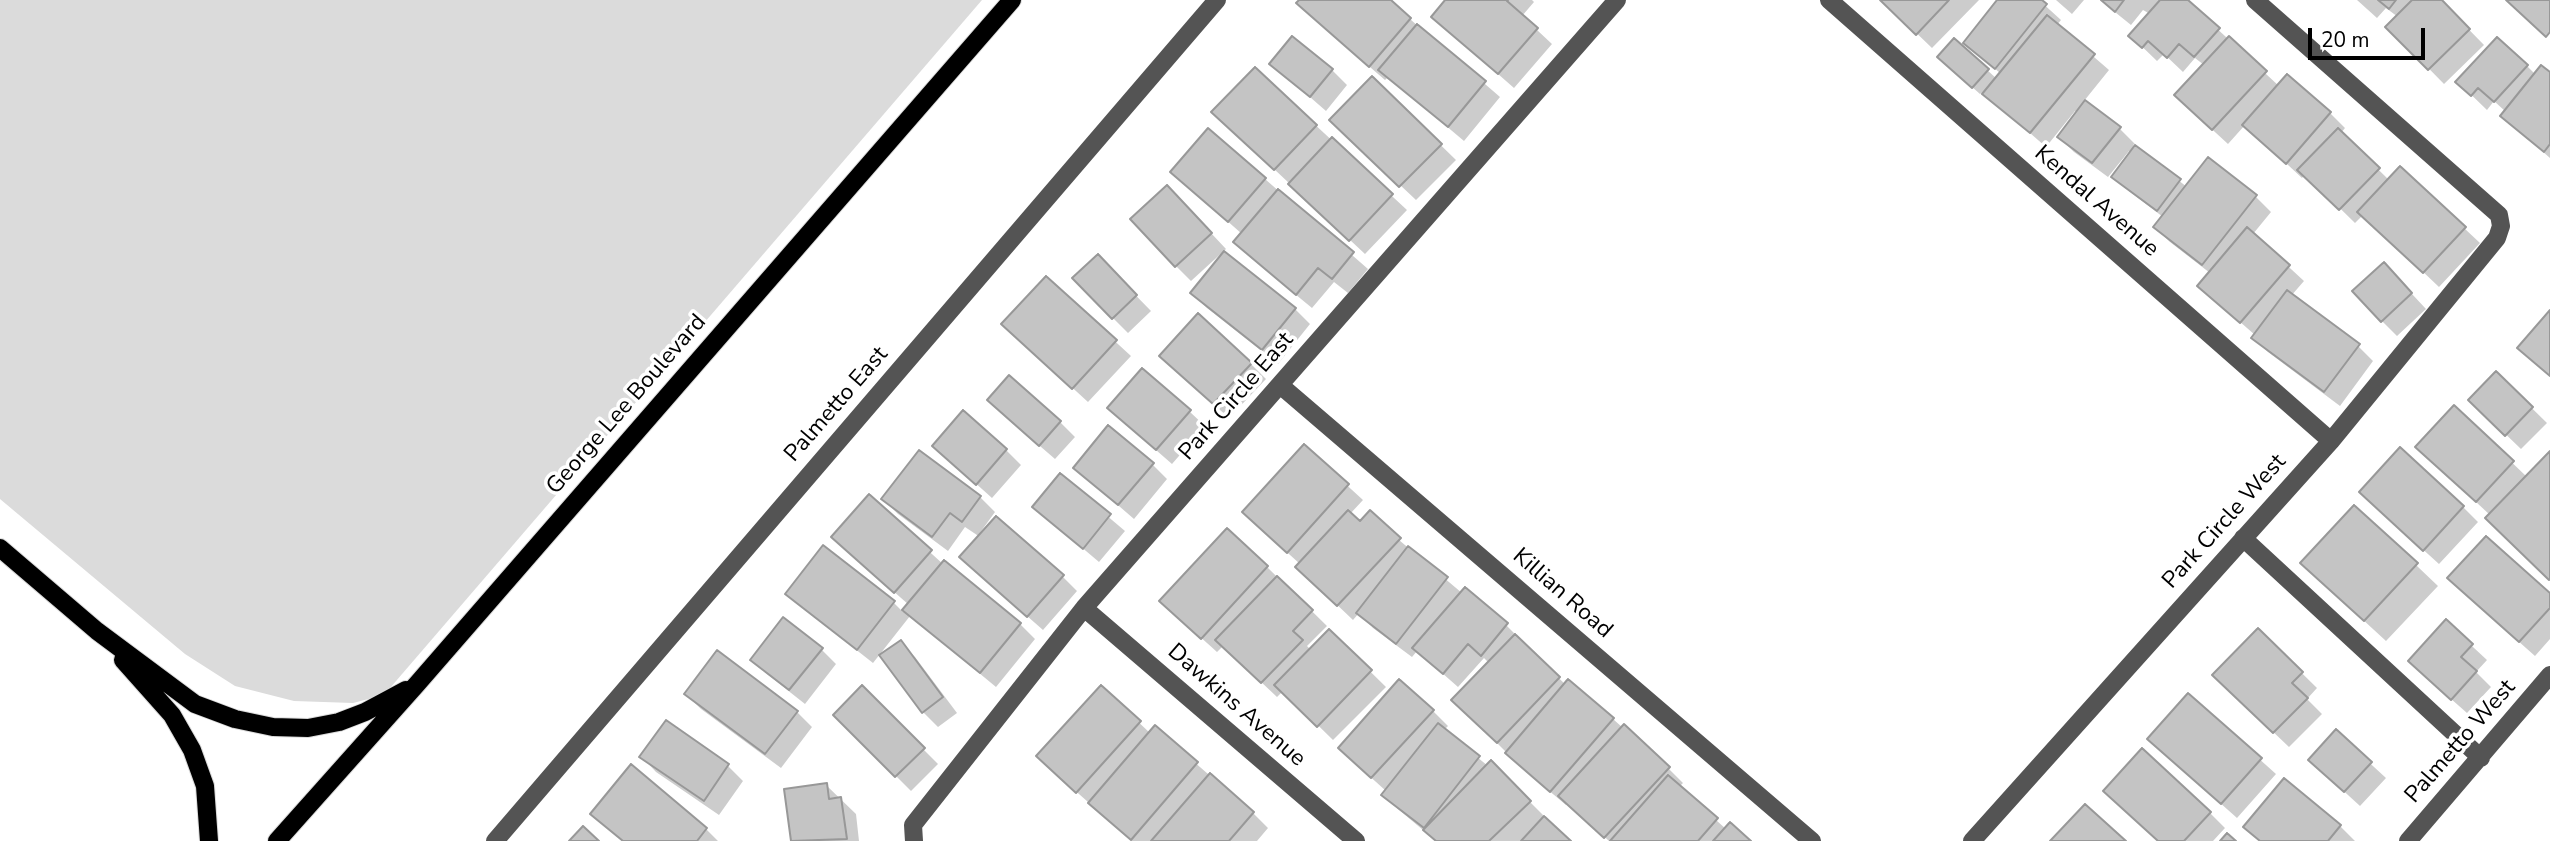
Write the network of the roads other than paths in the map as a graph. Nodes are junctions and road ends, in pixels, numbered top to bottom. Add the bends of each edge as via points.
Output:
1 (1012, 0) edge
2 (1217, 0) edge
3 (1829, 0) edge
4 (2255, 0) edge
5 (1614, 1) edge
6 (1280, 385) junction
7 (2331, 441) junction
8 (2243, 538) junction
9 (0, 548) edge
10 (1084, 608) junction
11 (97, 631) junction
12 (2550, 675) edge
13 (417, 684) junction
14 (2481, 758) junction
15 (913, 840) edge
16 (209, 841) edge
17 (277, 841) edge
18 (495, 841) edge
19 (1356, 841) edge
20 (1812, 841) edge
21 (1972, 841) edge
22 (2408, 841) edge

1 - 13 main road, George Lee Boulevard
2 - 18 street, Palmetto East
3 - 7 street, Kendal Avenue
4 - 7 street, Park Circle West via 2499,215 2501,226 2497,238
5 - 6 street, Park Circle East
6 - 10 street, Park Circle East
6 - 20 street, Killian Road
7 - 8 street, Park Circle West
8 - 14 street
8 - 21 street, Park Circle West
9 - 11 main road
10 - 15 street, Park Circle East via 914,825
10 - 19 street, Dawkins Avenue
11 - 13 main road via 195,704 273,727 308,728 339,722
11 - 16 main road via 172,715 192,750 205,786
12 - 14 street, Palmetto West
13 - 17 main road, George Lee Boulevard
14 - 22 street, Palmetto West

